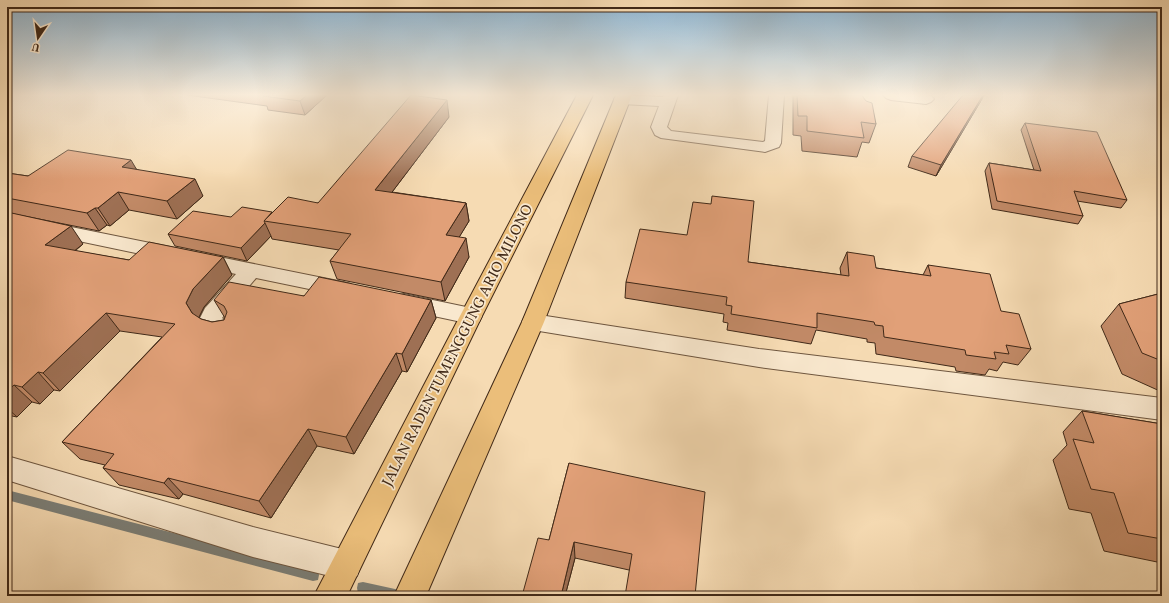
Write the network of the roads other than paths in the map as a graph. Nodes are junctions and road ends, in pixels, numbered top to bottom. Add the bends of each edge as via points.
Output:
1 (570, 123) edge
2 (613, 123) edge
3 (661, 123) edge
4 (775, 123) edge
5 (7, 220) edge
6 (251, 270) junction
7 (364, 294) edge
8 (387, 299) edge
9 (471, 316) junction
10 (533, 322) junction
11 (225, 331) edge
12 (1162, 409) edge
13 (7, 468) edge
14 (337, 582) edge
15 (412, 591) edge

1 - 9 highway, JALAN RADEN TUMENGGUNG ARIO MILONO
2 - 10 highway
3 - 4 street via 661,132 667,135 765,147 773,143
5 - 6 street
6 - 7 street
6 - 11 street via 209,322
8 - 9 street
9 - 14 highway, JALAN RADEN TUMENGGUNG ARIO MILONO
10 - 12 street via 759,358
10 - 15 highway
13 - 14 street via 253,542

